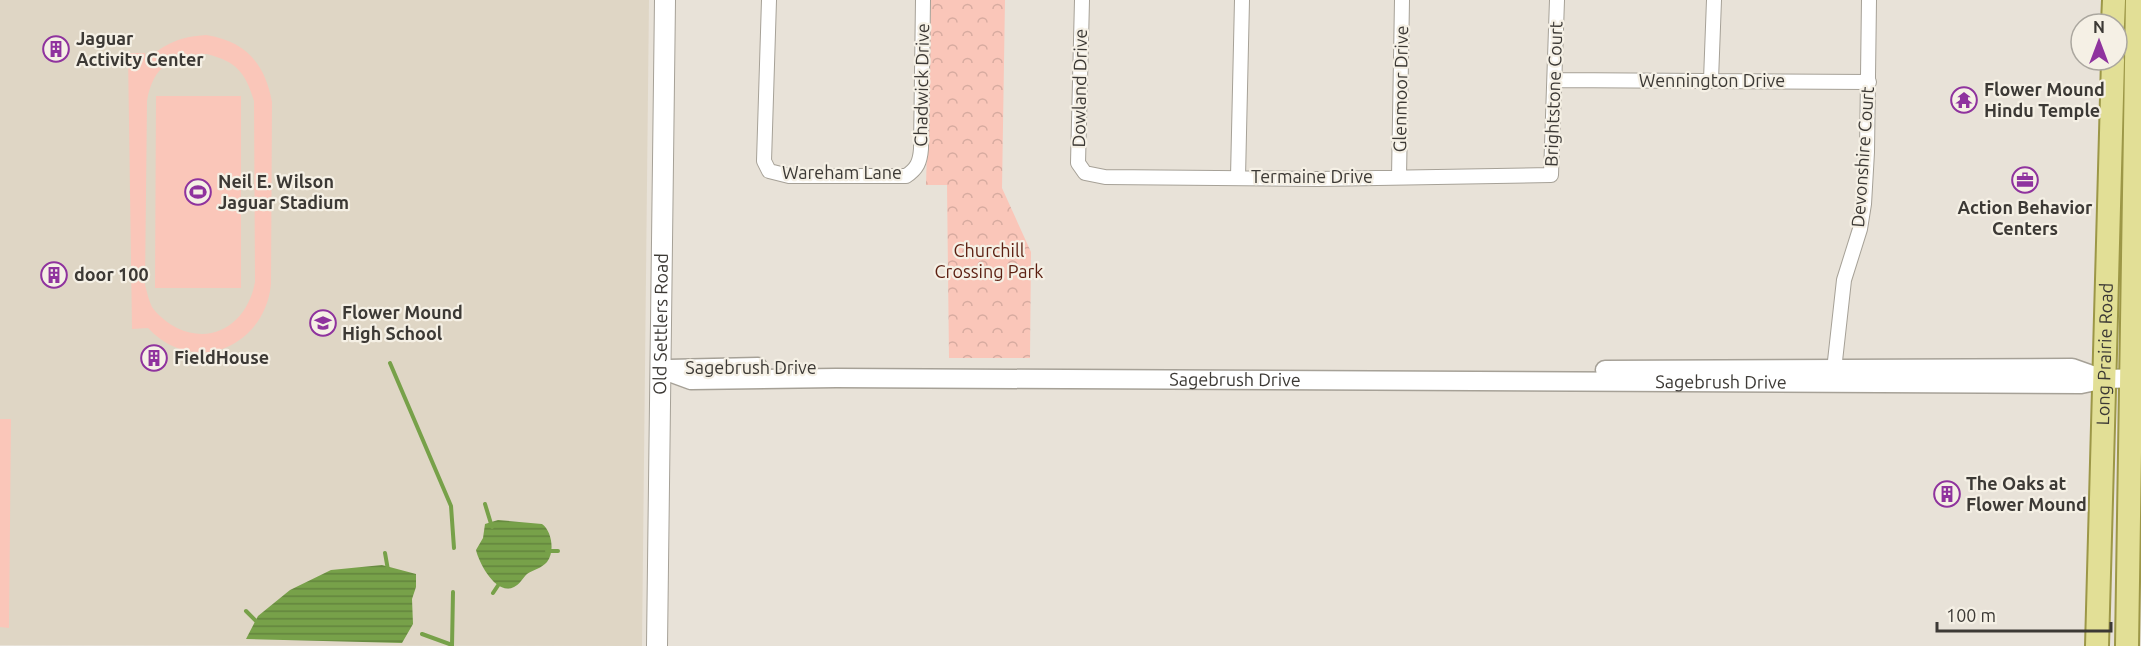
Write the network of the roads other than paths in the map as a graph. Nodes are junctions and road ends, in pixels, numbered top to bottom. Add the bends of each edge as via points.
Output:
1 (665, 0) edge
2 (769, 0) edge
3 (923, 0) edge
4 (1082, 0) edge
5 (1242, 0) edge
6 (1402, 0) edge
7 (1557, 0) edge
8 (1714, 0) edge
9 (1869, 0) edge
10 (2137, 0) edge
11 (2129, 38) edge
12 (2113, 72) edge
13 (2128, 72) edge
14 (1556, 81) junction
15 (1711, 81) junction
16 (1869, 82) junction
17 (915, 170) joint
18 (1085, 173) joint
19 (1539, 176) joint
20 (1238, 177) junction
21 (1399, 177) junction
22 (1964, 368) junction
23 (661, 369) junction
24 (1833, 376) junction
25 (2135, 378) edge
26 (2105, 379) junction
27 (1912, 382) junction
28 (657, 646) edge
29 (2097, 646) edge
30 (2127, 646) edge

1 - 23 main road, Old Settlers Road
2 - 17 street, Wareham Lane via 764,161 769,171 789,176 906,176
3 - 17 street, Chadwick Drive via 921,149
4 - 18 street, Dowland Drive via 1078,163
5 - 20 street
6 - 21 street, Glenmoor Drive
7 - 14 street, Brightstone Court
8 - 15 street
9 - 16 street, Devonshire Court
10 - 11 main road, Long Prairie Road
12 - 26 main road, Long Prairie Road
13 - 25 main road, Long Prairie Road
14 - 15 street, Wennington Drive
14 - 19 street, Brightstone Court via 1551,175
15 - 16 street, Wennington Drive
16 - 24 street, Devonshire Court via 1864,204 1844,280
18 - 20 street, Termaine Drive via 1105,177
19 - 21 street, Termaine Drive
20 - 21 street, Termaine Drive
22 - 24 street, Sagebrush Drive
22 - 26 street, Sagebrush Drive via 2072,368
22 - 27 street via 1958,376
23 - 24 street, Sagebrush Drive via 691,380 1133,374
23 - 28 main road, Old Settlers Road
24 - 27 street, Sagebrush Drive
25 - 26 street, Sagebrush Drive
25 - 30 main road, Long Prairie Road
26 - 27 street, Sagebrush Drive via 2081,384
26 - 29 main road, Long Prairie Road

